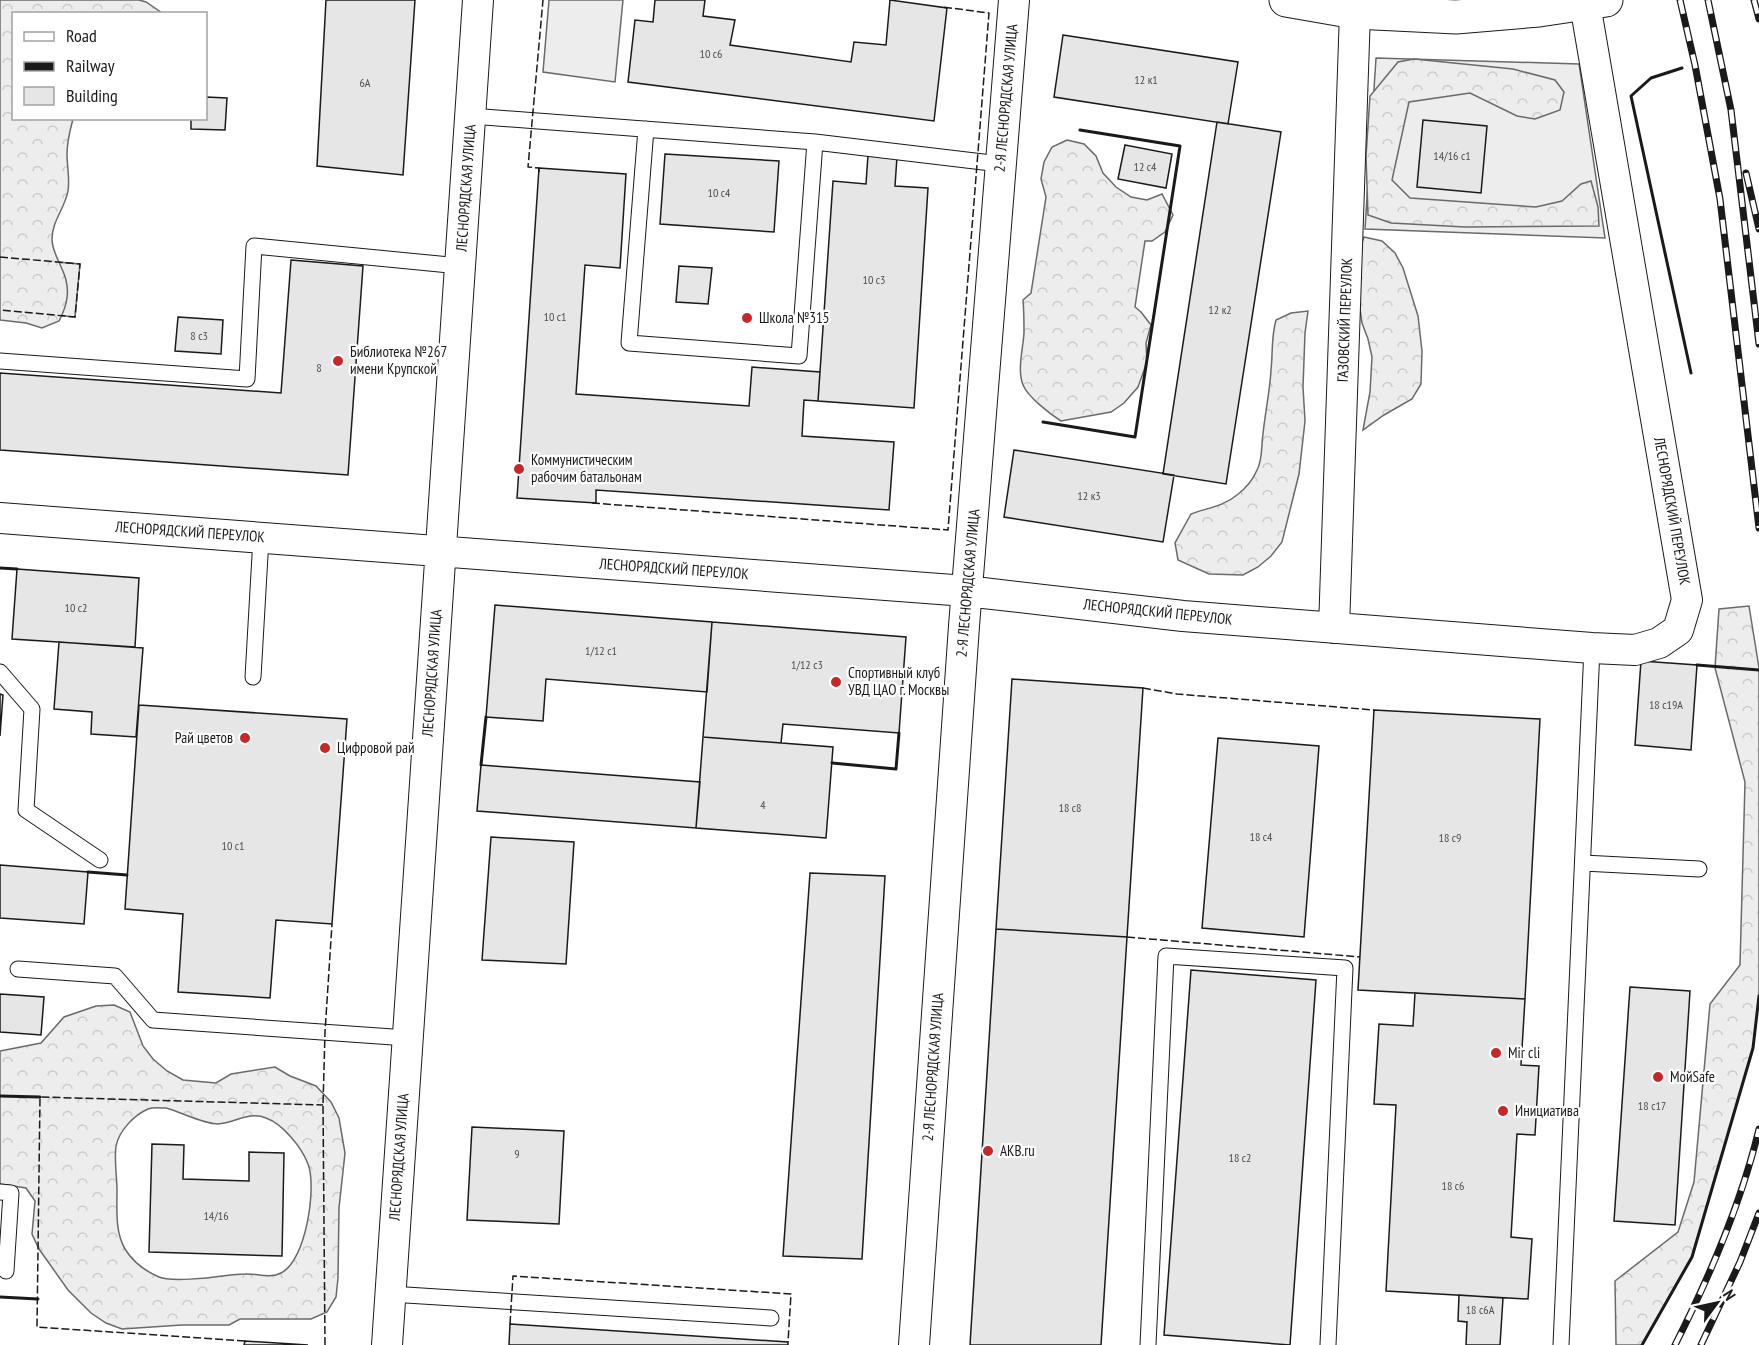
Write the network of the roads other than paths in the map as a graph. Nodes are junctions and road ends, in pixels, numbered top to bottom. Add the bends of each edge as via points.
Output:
1 (478, 0) edge
2 (1014, 0) edge
3 (1286, 0) edge
4 (1596, 2) edge
5 (1355, 12) junction
6 (471, 116) junction
7 (646, 129) junction
8 (815, 142) junction
9 (1000, 164) junction
10 (460, 266) junction
11 (0, 361) edge
12 (0, 518) edge
13 (261, 538) junction
14 (441, 551) junction
15 (966, 591) junction
16 (1334, 628) junction
17 (1592, 648) junction
18 (0, 672) edge
19 (253, 677) dead end
20 (100, 860) dead end
21 (1582, 863) junction
22 (1699, 869) dead end
23 (18, 969) dead end
24 (407, 1038) junction
25 (0, 1192) edge
26 (6, 1271) dead end
27 (390, 1294) junction
28 (771, 1318) dead end
29 (387, 1345) edge
30 (914, 1345) edge
31 (1148, 1345) edge
32 (1328, 1345) edge
33 (1561, 1345) edge

1 - 6 street, ЛЕСНОРЯДСКАЯ УЛИЦА
2 - 9 street, 2-Я ЛЕСНОРЯДСКАЯ УЛИЦА
3 - 5 main road
4 - 5 main road via 1456,17
4 - 17 street, ЛЕСНОРЯДСКИЙ ПЕРЕУЛОК via 1687,600 1678,630 1659,643 1635,650
5 - 16 street, ГАЗОВСКИЙ ПЕРЕУЛОК
6 - 7 lane
6 - 10 street, ЛЕСНОРЯДСКАЯ УЛИЦА
7 - 8 lane
7 - 8 lane via 629,343 799,356
8 - 9 lane
9 - 15 street, 2-Я ЛЕСНОРЯДСКАЯ УЛИЦА
10 - 11 lane via 255,246 248,379
10 - 14 street, ЛЕСНОРЯДСКАЯ УЛИЦА
12 - 13 street, ЛЕСНОРЯДСКИЙ ПЕРЕУЛОК
13 - 14 street, ЛЕСНОРЯДСКИЙ ПЕРЕУЛОК
13 - 19 lane
14 - 15 street, ЛЕСНОРЯДСКИЙ ПЕРЕУЛОК
14 - 24 street, ЛЕСНОРЯДСКАЯ УЛИЦА
15 - 16 street, ЛЕСНОРЯДСКИЙ ПЕРЕУЛОК via 1183,616
15 - 30 street, 2-Я ЛЕСНОРЯДСКАЯ УЛИЦА
16 - 17 street, ЛЕСНОРЯДСКИЙ ПЕРЕУЛОК
17 - 21 lane
18 - 20 lane via 32,709 26,810
21 - 22 lane
21 - 33 lane
23 - 24 lane via 115,976 153,1020
24 - 27 street, ЛЕСНОРЯДСКАЯ УЛИЦА
25 - 26 lane via 11,1193
27 - 28 lane
27 - 29 street, ЛЕСНОРЯДСКАЯ УЛИЦА
31 - 32 lane via 1166,956 1345,968

